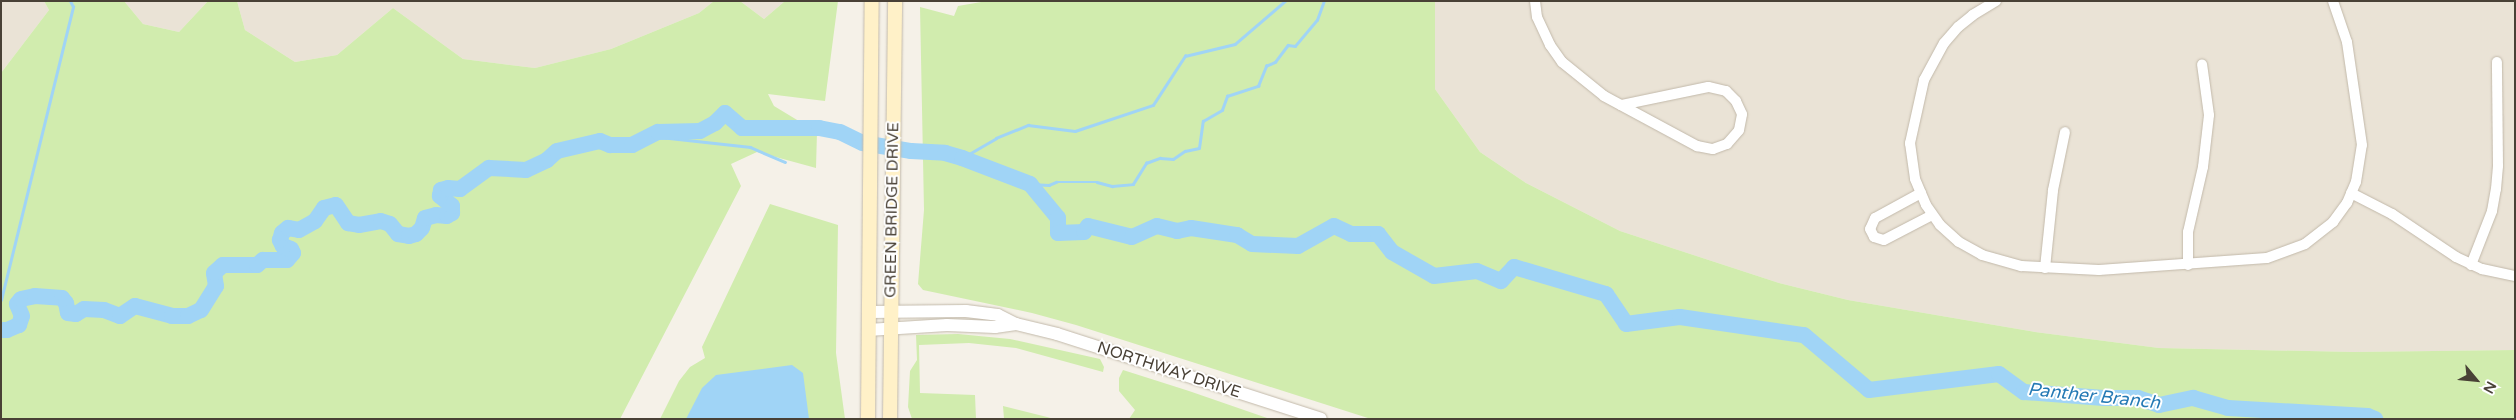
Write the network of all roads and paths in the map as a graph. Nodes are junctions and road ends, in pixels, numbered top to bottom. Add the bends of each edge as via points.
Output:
1 (872, 1) edge
2 (894, 1) edge
3 (1535, 1) edge
4 (1996, 1) edge
5 (2333, 1) edge
6 (2497, 62) dead end
7 (2202, 64) dead end
8 (1621, 105) junction
9 (2065, 132) dead end
10 (1921, 193) junction
11 (2351, 194) junction
12 (1932, 215) junction
13 (2471, 264) junction
14 (2188, 265) junction
15 (2045, 268) junction
16 (2515, 276) edge
17 (868, 312) junction
18 (890, 312) junction
19 (1016, 324) junction
20 (890, 328) junction
21 (868, 330) junction
22 (868, 419) edge
23 (890, 419) edge
24 (1321, 419) edge

1 - 17 main road, GREEN BRIDGE DRIVE
2 - 18 main road, GREEN BRIDGE DRIVE via 894,213
3 - 8 street via 1544,36 1562,62 1604,96
4 - 10 street via 1958,27 1944,43 1924,80 1910,143 1912,169
5 - 11 street via 2347,42 2362,133 2360,168
6 - 13 street via 2496,189 2492,211
7 - 14 street via 2209,115 2203,166 2188,232
8 - 8 street via 1708,88 1726,91 1742,114 1739,130 1727,144 1713,149 1697,146
9 - 15 street via 2053,190
10 - 12 street
10 - 12 street via 1875,218 1870,229 1874,237 1884,240
11 - 13 street via 2388,212
11 - 14 street via 2333,222 2294,250 2255,260
12 - 15 street via 1958,242 1982,256 2008,264
13 - 16 street
14 - 15 street via 2099,270
17 - 18 street, NORTHWAY DRIVE
17 - 21 main road, GREEN BRIDGE DRIVE
18 - 19 street, NORTHWAY DRIVE via 974,312 998,315
18 - 20 main road, GREEN BRIDGE DRIVE
19 - 20 street, NORTHWAY DRIVE
19 - 24 street, NORTHWAY DRIVE via 1057,334
20 - 21 street, NORTHWAY DRIVE
20 - 23 main road, GREEN BRIDGE DRIVE
21 - 22 main road, GREEN BRIDGE DRIVE

